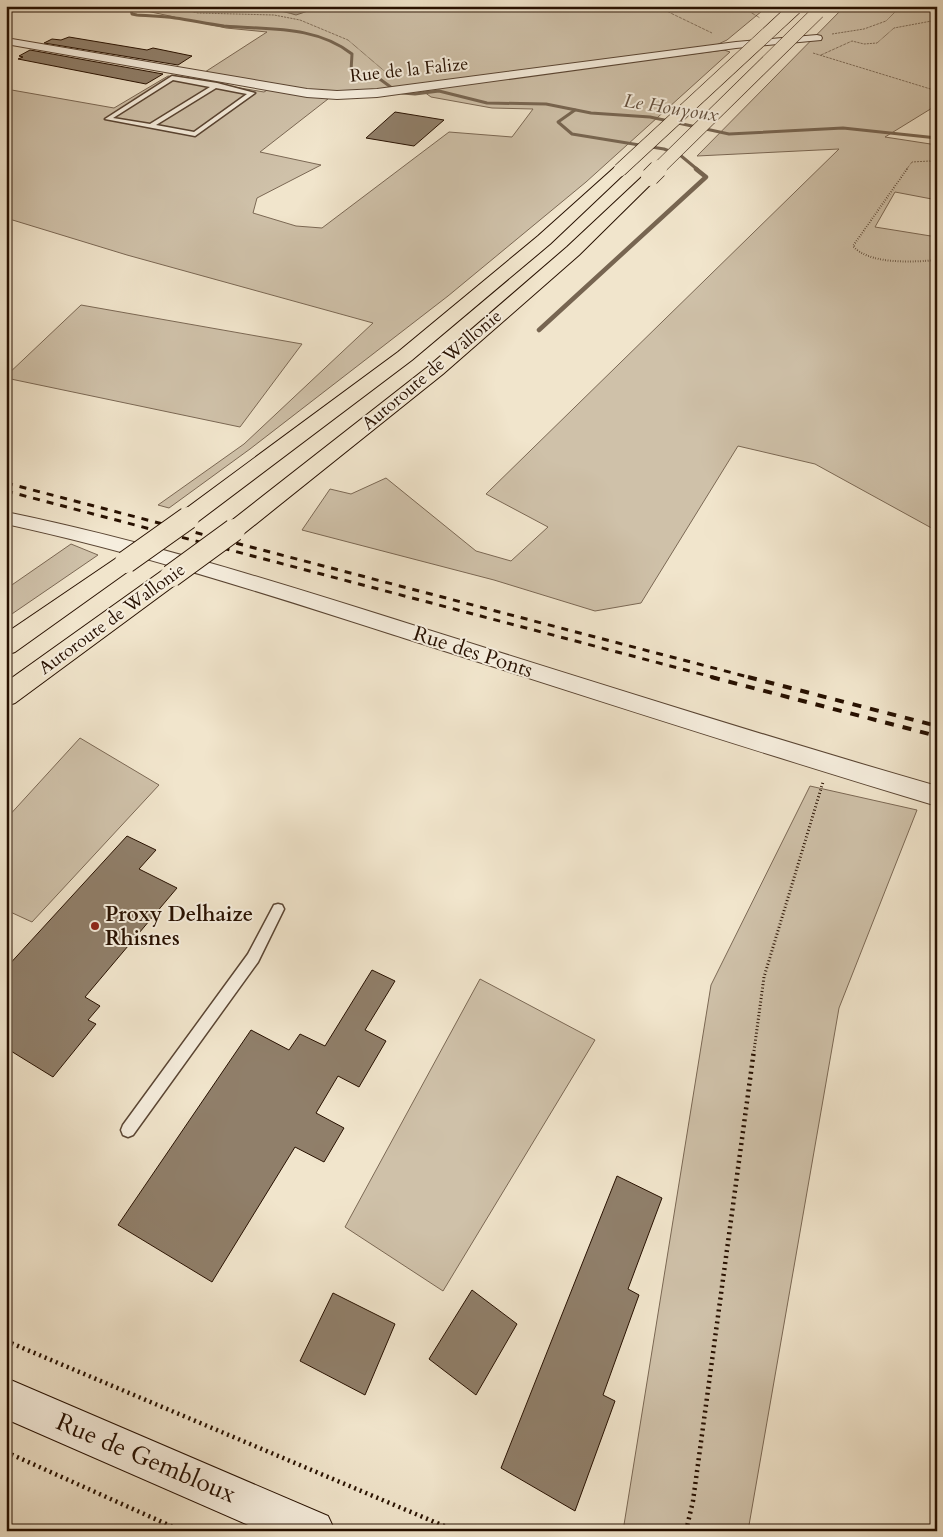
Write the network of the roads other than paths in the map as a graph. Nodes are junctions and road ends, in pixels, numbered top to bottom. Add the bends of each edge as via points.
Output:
1 (796, 7) edge
2 (822, 9) edge
3 (817, 38) road end
4 (6, 41) edge
5 (226, 79) junction
6 (214, 87) junction
7 (151, 126) junction
8 (6, 518) edge
9 (6, 646) edge
10 (6, 696) edge
11 (937, 796) edge
12 (278, 909) dead end
13 (128, 1130) dead end
14 (6, 1398) edge
15 (313, 1531) edge

1 - 9 highway, Autoroute de Wallonie, bridge via 544,240 404,356 188,518
2 - 10 highway, Autoroute de Wallonie, bridge via 573,251 436,370 234,530
3 - 5 street, Rue de la Falize via 736,45 337,95
4 - 5 street, Rue de la Falize
5 - 6 lane
6 - 7 lane
6 - 7 lane via 252,93 195,134
6 - 7 lane via 172,78 108,119
8 - 11 street, Rue des Ponts via 48,526 235,576 828,765
12 - 13 lane via 253,958
14 - 15 main road, Rue de Gembloux

